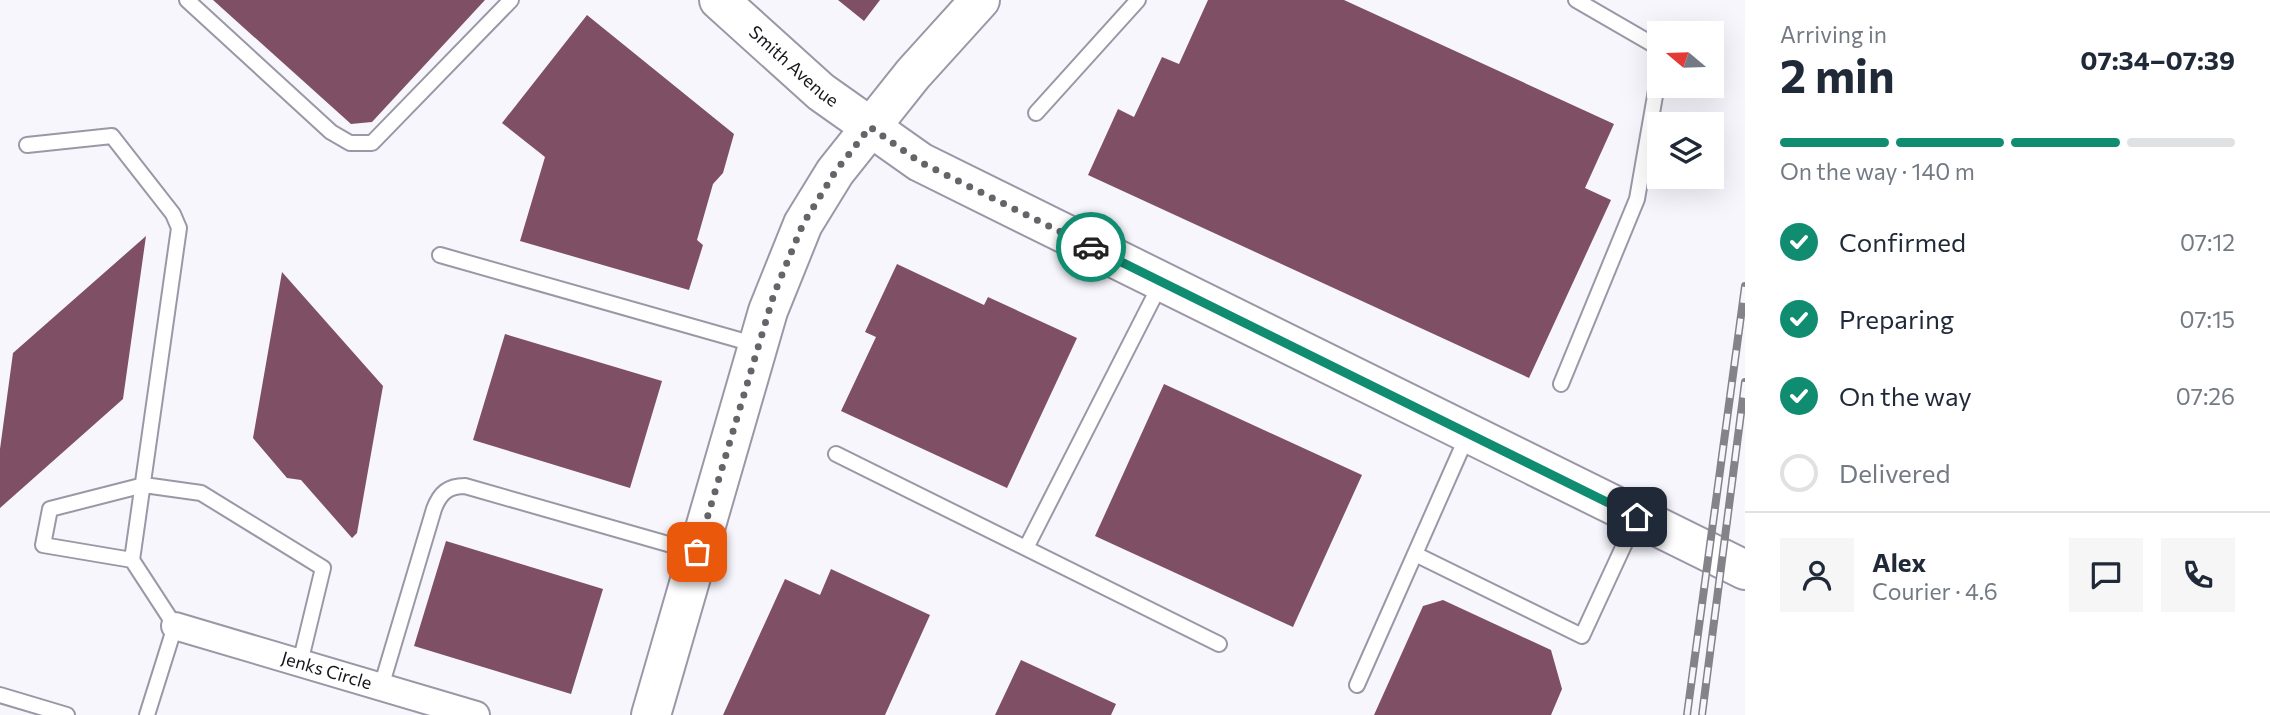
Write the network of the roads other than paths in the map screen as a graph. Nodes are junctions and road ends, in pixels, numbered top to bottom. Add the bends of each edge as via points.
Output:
1 (187, 0) edge
2 (510, 0) edge
3 (719, 0) edge
4 (980, 0) edge
5 (1138, 0) edge
6 (1576, 0) edge
7 (1647, 41) edge
8 (1655, 98) edge
9 (1037, 113) dead end
10 (870, 127) junction
11 (27, 145) dead end
12 (440, 255) dead end
13 (1162, 282) junction
14 (758, 345) junction
15 (1561, 384) dead end
16 (1468, 433) junction
17 (836, 454) dead end
18 (144, 485) junction
19 (1637, 517) junction
20 (1026, 548) junction
21 (697, 552) junction
22 (1415, 554) junction
23 (132, 560) junction
24 (1745, 570) edge
25 (175, 626) junction
26 (1219, 645) dead end
27 (300, 663) junction
28 (1357, 685) dead end
29 (381, 687) junction
30 (0, 695) edge
31 (426, 708) edge
32 (66, 715) edge
33 (147, 715) edge
34 (476, 715) edge
35 (651, 715) edge

1 - 2 lane via 331,132 350,143 372,143
3 - 10 main road, Smith Avenue via 814,85
4 - 10 main road
5 - 9 lane
6 - 7 lane
8 - 15 lane via 1637,199
10 - 13 main road, Smith Avenue via 920,162
10 - 14 main road via 803,224
11 - 18 lane via 112,136 179,228
12 - 14 lane
13 - 16 main road, Smith Avenue
13 - 20 lane
14 - 21 main road
16 - 19 main road, Smith Avenue
16 - 22 lane
17 - 20 lane
18 - 23 lane
18 - 23 lane via 50,509 43,545
18 - 27 lane via 201,493 323,568
19 - 22 lane via 1581,636
19 - 24 main road, Smith Avenue
20 - 26 lane
21 - 29 lane via 455,486 444,491 434,509
21 - 35 main road
22 - 28 lane
23 - 25 lane
25 - 27 street, Jenks Circle
25 - 33 lane
27 - 29 street, Jenks Circle
29 - 31 street, Jenks Circle
30 - 32 lane
31 - 34 street, Jenks Circle

